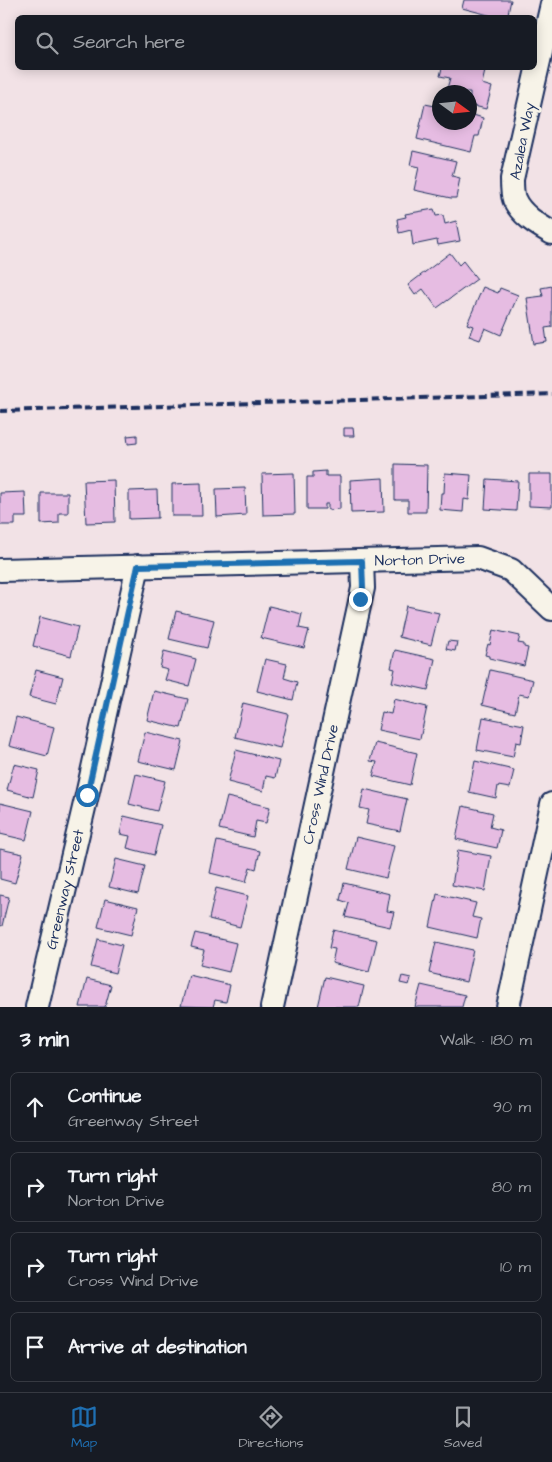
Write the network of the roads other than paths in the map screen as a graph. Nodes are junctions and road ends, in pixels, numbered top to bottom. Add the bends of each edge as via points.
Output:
1 (552, 4) edge
2 (537, 70) edge
3 (537, 70) edge
4 (552, 233) edge
5 (362, 561) junction
6 (138, 566) junction
7 (0, 570) edge
8 (552, 609) edge
9 (552, 804) edge
10 (37, 1007) edge
11 (272, 1007) edge
12 (508, 1007) edge

1 - 2 street, Azalea Way
3 - 4 street, Azalea Way via 512,179 514,198 521,209 531,220
5 - 6 street, Norton Drive
5 - 8 street, Norton Drive via 478,558 512,570
5 - 11 street, Cross Wind Drive via 363,588
6 - 7 street, Norton Drive
6 - 10 street, Greenway Street
9 - 12 street

